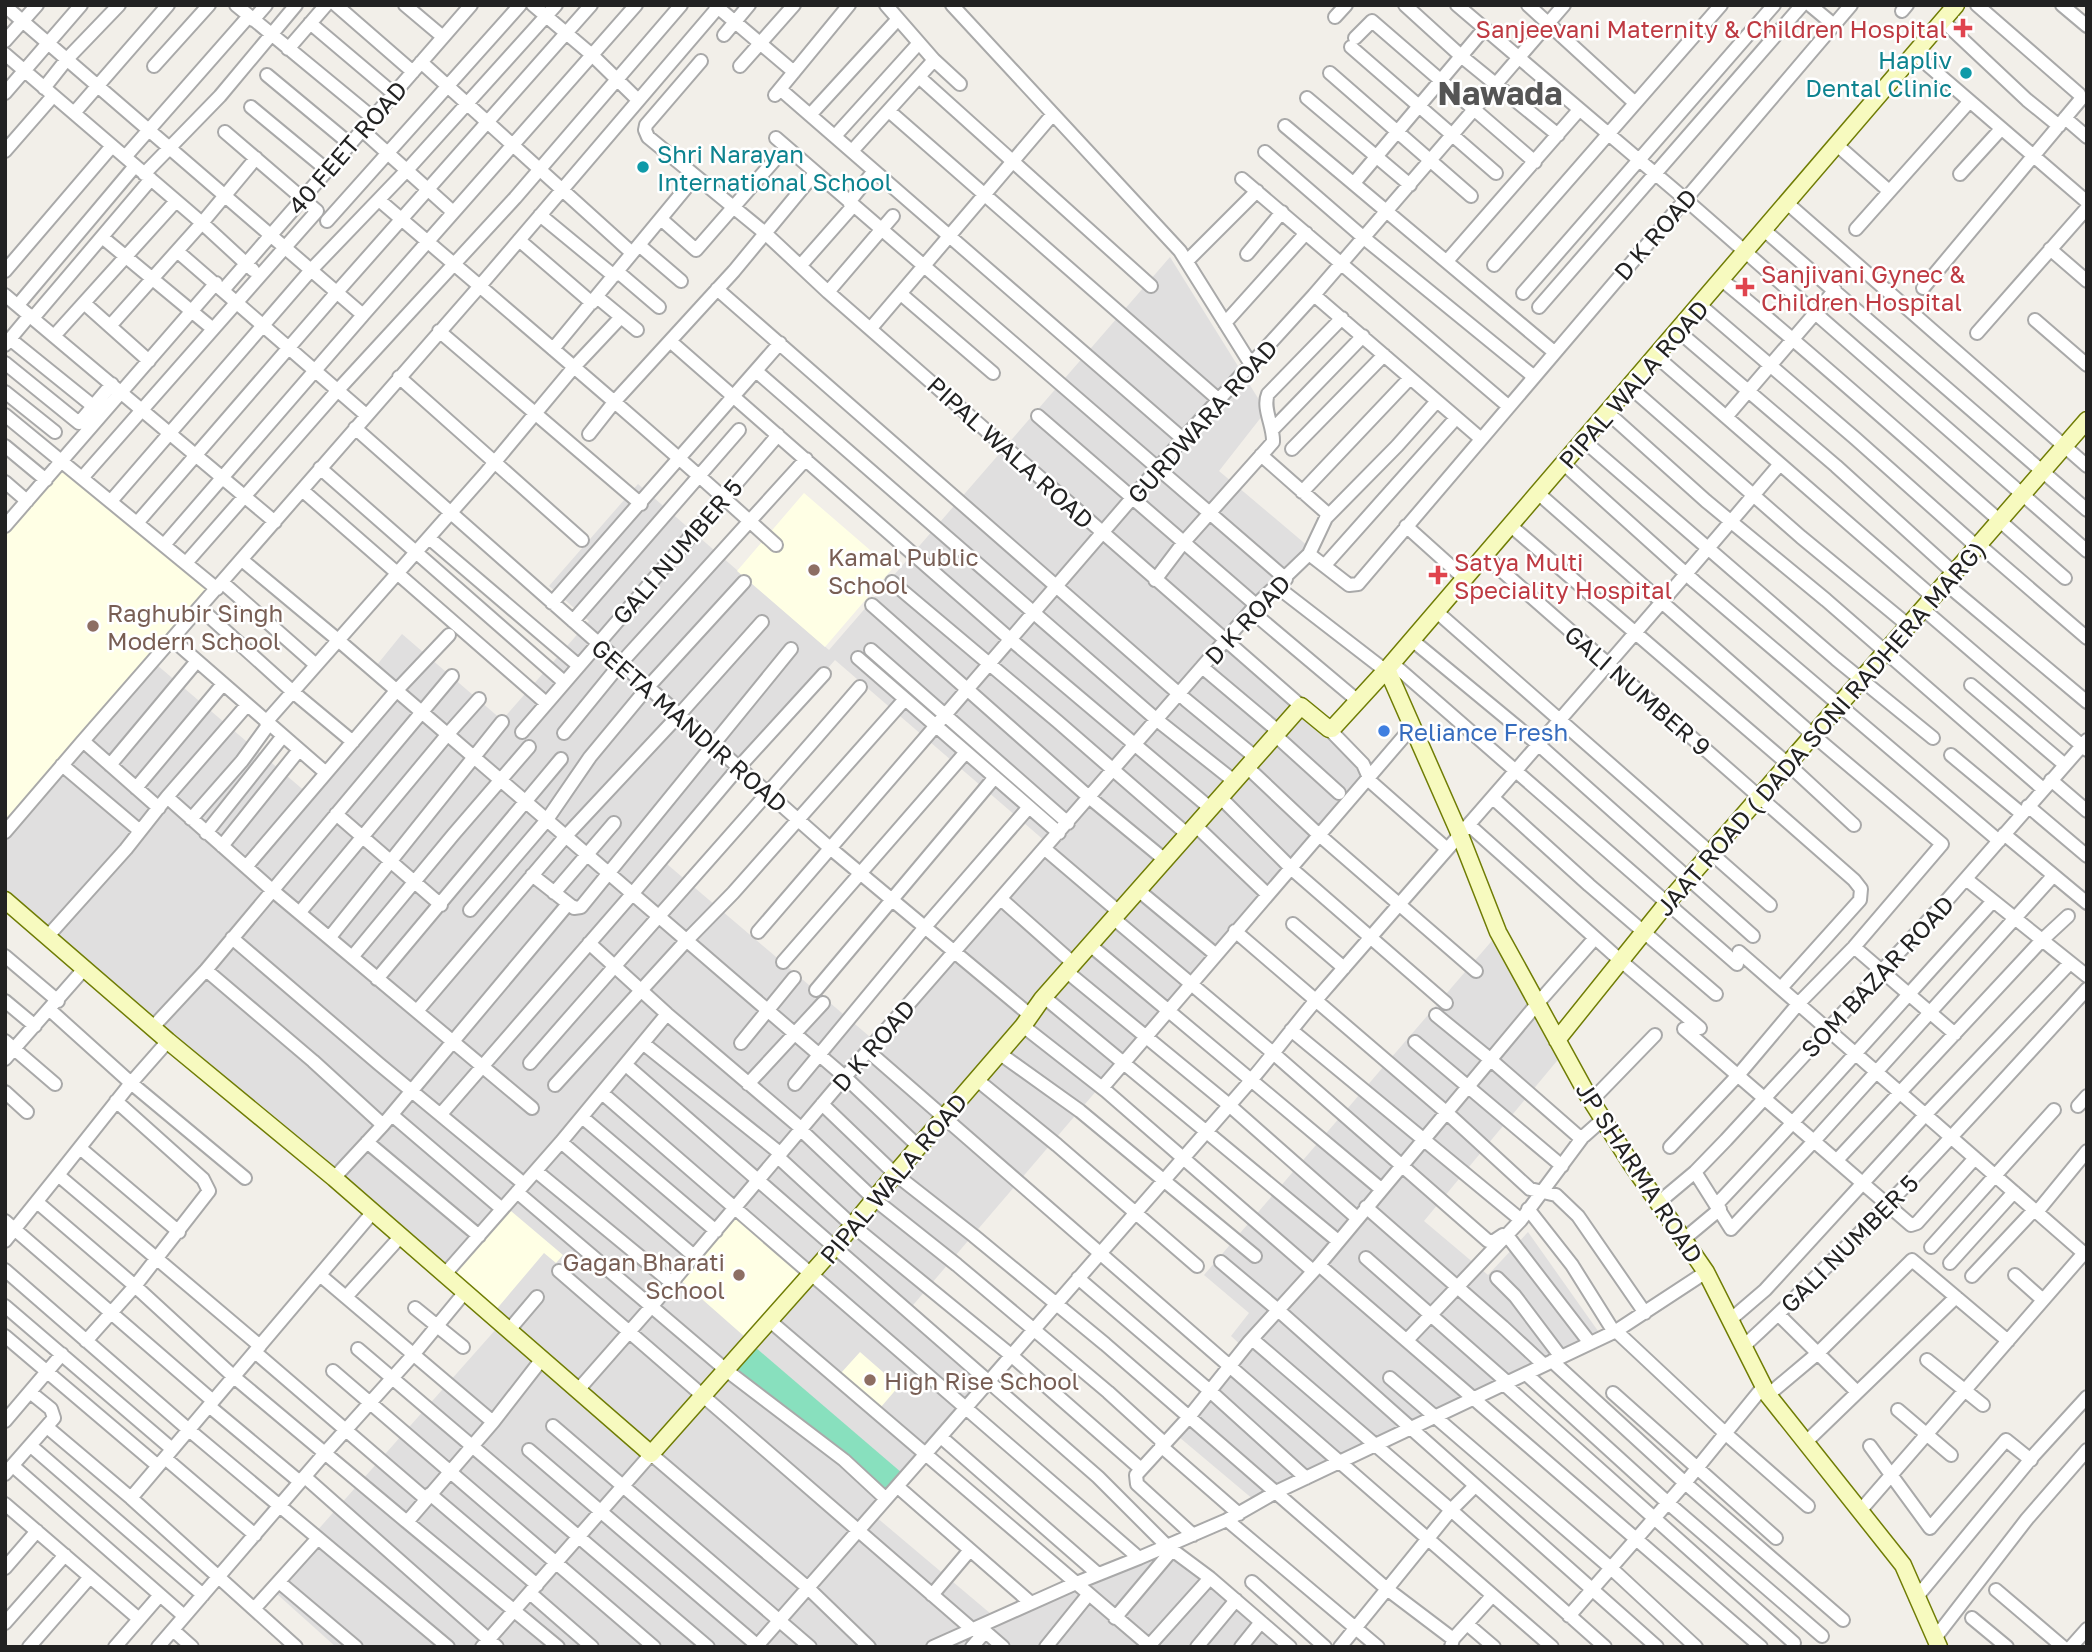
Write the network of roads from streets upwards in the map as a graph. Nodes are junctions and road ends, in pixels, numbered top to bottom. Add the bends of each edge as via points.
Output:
1 (37, 5) edge
2 (81, 5) edge
3 (119, 5) edge
4 (168, 5) edge
5 (209, 5) edge
6 (236, 5) edge
7 (266, 5) edge
8 (296, 5) edge
9 (326, 5) edge
10 (336, 5) edge
11 (405, 5) edge
12 (520, 5) edge
13 (533, 5) edge
14 (556, 5) edge
15 (591, 5) edge
16 (636, 5) edge
17 (681, 5) edge
18 (749, 5) edge
19 (794, 5) edge
20 (849, 5) edge
21 (886, 5) edge
22 (952, 5) edge
23 (1346, 5) edge
24 (1405, 5) edge
25 (1457, 5) edge
26 (1528, 5) edge
27 (1564, 5) edge
28 (1721, 5) edge
29 (1774, 5) edge
30 (1802, 5) edge
31 (1810, 5) edge
32 (1851, 5) edge
33 (1956, 5) edge
34 (1977, 5) edge
35 (2062, 5) edge
36 (5, 6) edge
37 (717, 6) edge
38 (465, 7) edge
39 (547, 17) junction
40 (1335, 17) dead end
41 (251, 18) junction
42 (898, 19) junction
43 (23, 21) junction
44 (1943, 21) junction
45 (310, 23) junction
46 (735, 23) junction
47 (1548, 23) junction
48 (1834, 25) junction
49 (2087, 26) edge
50 (1484, 29) junction
51 (566, 33) junction
52 (271, 34) junction
53 (724, 35) dead end
54 (443, 37) junction
55 (5, 41) edge
56 (48, 43) junction
57 (919, 43) junction
58 (761, 44) junction
59 (288, 49) junction
60 (5, 54) edge
61 (1915, 54) junction
62 (592, 55) junction
63 (1461, 56) junction
64 (67, 59) junction
65 (1518, 59) junction
66 (934, 60) junction
67 (701, 61) dead end
68 (154, 66) dead end
69 (740, 66) dead end
70 (417, 67) junction
71 (24, 71) junction
72 (794, 72) junction
73 (1330, 73) dead end
74 (267, 75) dead end
75 (919, 77) junction
76 (617, 80) junction
77 (1440, 80) junction
78 (960, 84) dead end
79 (1497, 84) junction
80 (97, 85) junction
81 (448, 87) junction
82 (48, 92) junction
83 (5, 93) edge
84 (394, 94) junction
85 (1307, 98) dead end
86 (2084, 98) edge
87 (638, 100) junction
88 (1969, 102) junction
89 (1635, 103) junction
90 (467, 104) junction
91 (1418, 106) junction
92 (251, 107) dead end
93 (1475, 109) junction
94 (1579, 110) junction
95 (889, 111) junction
96 (74, 113) junction
97 (1053, 114) junction
98 (810, 115) junction
99 (373, 118) junction
100 (2062, 122) junction
101 (488, 123) junction
102 (1285, 126) dead end
103 (2001, 129) junction
104 (149, 130) junction
105 (362, 130) junction
106 (1397, 131) junction
107 (225, 132) dead end
108 (1607, 134) junction
109 (1452, 135) junction
110 (1558, 135) junction
111 (835, 136) junction
112 (2087, 137) edge
113 (350, 144) junction
114 (512, 145) junction
115 (1837, 145) junction
116 (112, 146) junction
117 (169, 147) junction
118 (5, 151) edge
119 (852, 151) junction
120 (1265, 152) dead end
121 (389, 153) junction
122 (2033, 156) junction
123 (1376, 157) junction
124 (256, 158) junction
125 (1431, 160) junction
126 (1014, 161) junction
127 (1640, 161) junction
128 (1535, 162) junction
129 (139, 169) junction
130 (327, 170) junction
131 (407, 170) junction
132 (539, 170) junction
133 (874, 171) junction
134 (815, 173) junction
135 (1496, 173) dead end
136 (1655, 174) junction
137 (1960, 174) dead end
138 (695, 177) junction
139 (1242, 178) dead end
140 (1354, 183) junction
141 (1410, 185) junction
142 (428, 190) junction
143 (561, 190) junction
144 (1257, 191) junction
145 (1889, 191) junction
146 (985, 194) junction
147 (224, 195) junction
148 (1471, 196) dead end
149 (303, 197) junction
150 (1685, 199) junction
151 (379, 200) junction
152 (176, 201) junction
153 (2087, 202) edge
154 (1787, 203) junction
155 (851, 204) junction
156 (2087, 208) edge
157 (733, 209) junction
158 (1388, 210) junction
159 (453, 212) junction
160 (1282, 212) junction
161 (540, 215) junction
162 (893, 216) dead end
163 (661, 219) junction
164 (402, 220) junction
165 (327, 221) dead end
166 (202, 223) junction
167 (1856, 229) dead end
168 (881, 230) junction
169 (1764, 230) junction
170 (765, 233) junction
171 (1306, 233) junction
172 (271, 236) junction
173 (102, 237) junction
174 (949, 237) junction
175 (1364, 237) junction
176 (519, 240) junction
177 (426, 242) junction
178 (286, 248) junction
179 (2050, 248) junction
180 (636, 249) junction
181 (177, 251) junction
182 (1247, 254) dead end
183 (1744, 254) junction
184 (126, 256) junction
185 (1187, 261) junction
186 (1447, 261) junction
187 (1341, 264) junction
188 (247, 265) junction
189 (453, 265) junction
190 (801, 265) junction
191 (1494, 265) dead end
192 (925, 267) junction
193 (311, 270) junction
194 (5, 271) edge
195 (616, 274) junction
196 (261, 277) junction
197 (153, 279) junction
198 (1722, 280) junction
199 (681, 281) dead end
200 (2087, 281) edge
201 (220, 286) junction
202 (1151, 286) dead end
203 (479, 287) junction
204 (1923, 288) dead end
205 (718, 289) junction
206 (1835, 290) junction
207 (337, 292) junction
208 (828, 292) junction
209 (1523, 293) dead end
210 (901, 294) junction
211 (5, 295) edge
212 (1314, 295) junction
213 (595, 300) junction
214 (237, 301) junction
215 (84, 303) junction
216 (18, 305) junction
217 (1700, 305) junction
218 (659, 307) dead end
219 (1539, 307) dead end
220 (192, 312) junction
221 (1814, 314) junction
222 (363, 315) junction
223 (32, 317) junction
224 (621, 317) junction
225 (1342, 318) junction
226 (2035, 320) dead end
227 (1225, 323) junction
228 (264, 325) junction
229 (110, 326) junction
230 (872, 328) junction
231 (213, 329) junction
232 (637, 330) dead end
233 (439, 331) junction
234 (1678, 331) junction
235 (1977, 333) dead end
236 (54, 336) junction
237 (1363, 336) junction
238 (1793, 339) junction
239 (670, 341) junction
240 (8, 342) edge
241 (780, 344) junction
242 (289, 349) junction
243 (554, 349) junction
244 (1554, 352) junction
245 (1384, 355) junction
246 (1656, 356) junction
247 (149, 361) junction
248 (5, 363) edge
249 (1770, 365) junction
250 (2087, 365) edge
251 (1252, 366) junction
252 (574, 367) junction
253 (314, 371) junction
254 (757, 371) junction
255 (993, 373) dead end
256 (1533, 376) junction
257 (399, 377) junction
258 (1410, 378) junction
259 (1630, 387) junction
260 (117, 388) junction
261 (337, 391) junction
262 (1748, 391) junction
263 (5, 392) edge
264 (734, 398) junction
265 (1219, 400) junction
266 (615, 401) junction
267 (1437, 401) junction
268 (93, 406) junction
269 (1508, 406) junction
270 (142, 409) junction
271 (536, 412) junction
272 (1608, 412) junction
273 (5, 415) edge
274 (366, 415) junction
275 (1038, 416) dead end
276 (1726, 417) junction
277 (1456, 418) junction
278 (2087, 420) edge
279 (355, 428) junction
280 (1273, 429) junction
281 (739, 430) dead end
282 (55, 432) dead end
283 (169, 432) junction
284 (589, 434) dead end
285 (778, 435) junction
286 (1480, 438) junction
287 (1183, 439) junction
288 (1584, 441) junction
289 (5, 446) edge
290 (2064, 446) junction
291 (1292, 449) dead end
292 (196, 456) junction
293 (1261, 456) junction
294 (681, 459) junction
295 (806, 459) junction
296 (62, 461) junction
297 (495, 461) junction
298 (1564, 464) junction
299 (1780, 464) junction
300 (2087, 466) edge
301 (320, 468) junction
302 (1157, 468) junction
303 (2041, 471) junction
304 (699, 475) junction
305 (82, 478) junction
306 (222, 478) junction
307 (46, 480) junction
308 (5, 482) edge
309 (302, 490) junction
310 (1302, 492) junction
311 (1539, 494) junction
312 (1753, 496) junction
313 (2021, 496) junction
314 (245, 497) junction
315 (724, 497) junction
316 (1131, 498) junction
317 (27, 501) junction
318 (111, 501) junction
319 (641, 504) junction
320 (2087, 510) edge
321 (451, 513) junction
322 (1209, 513) junction
323 (1329, 515) junction
324 (8, 518) edge
325 (749, 520) junction
326 (1999, 520) junction
327 (275, 522) junction
328 (1730, 522) junction
329 (137, 523) junction
330 (1406, 526) junction
331 (1511, 526) junction
332 (1101, 533) junction
333 (429, 538) junction
334 (582, 540) dead end
335 (1183, 542) junction
336 (164, 545) junction
337 (776, 545) dead end
338 (1977, 545) junction
339 (1708, 548) junction
340 (416, 551) junction
341 (2087, 551) edge
342 (1309, 554) junction
343 (1485, 556) junction
344 (242, 560) junction
345 (186, 563) junction
346 (1325, 565) junction
347 (396, 573) junction
348 (1686, 574) junction
349 (1949, 578) junction
350 (1465, 579) junction
351 (2065, 579) dead end
352 (1155, 580) junction
353 (744, 582) dead end
354 (892, 582) dead end
355 (1281, 582) junction
356 (1056, 585) junction
357 (220, 586) junction
358 (1661, 600) junction
359 (552, 603) junction
360 (1928, 603) junction
361 (872, 605) dead end
362 (200, 608) junction
363 (1254, 608) junction
364 (1033, 612) junction
365 (1437, 612) junction
366 (573, 621) junction
367 (762, 622) dead end
368 (1909, 626) junction
369 (1635, 633) junction
370 (449, 635) dead end
371 (2087, 638) edge
372 (172, 639) junction
373 (1010, 639) junction
374 (338, 640) junction
375 (1225, 640) junction
376 (1412, 640) junction
377 (598, 643) junction
378 (791, 649) dead end
379 (872, 650) dead end
380 (1885, 653) junction
381 (858, 658) dead end
382 (197, 662) junction
383 (621, 663) junction
384 (1609, 663) junction
385 (988, 664) junction
386 (316, 665) junction
387 (579, 666) junction
388 (1202, 667) junction
389 (1388, 668) junction
390 (824, 674) dead end
391 (453, 676) dead end
392 (1862, 680) junction
393 (564, 682) junction
394 (223, 684) junction
395 (1971, 685) dead end
396 (648, 687) junction
397 (860, 687) dead end
398 (967, 688) junction
399 (396, 691) junction
400 (293, 692) junction
401 (1180, 694) junction
402 (480, 699) dead end
403 (905, 699) junction
404 (1358, 701) junction
405 (2087, 702) edge
406 (546, 703) junction
407 (247, 705) junction
408 (1839, 705) junction
409 (1301, 706) junction
410 (422, 713) junction
411 (679, 715) junction
412 (1560, 719) junction
413 (940, 720) junction
414 (1157, 720) junction
415 (502, 722) dead end
416 (268, 723) junction
417 (1412, 727) junction
418 (1329, 729) junction
419 (522, 732) dead end
420 (564, 733) dead end
421 (1276, 733) junction
422 (447, 735) junction
423 (1813, 735) junction
424 (283, 736) junction
425 (1933, 738) dead end
426 (83, 741) junction
427 (353, 742) junction
428 (712, 744) junction
429 (1539, 745) junction
430 (2085, 745) edge
431 (1135, 746) junction
432 (529, 747) dead end
433 (299, 750) junction
434 (966, 752) junction
435 (1951, 755) dead end
436 (473, 758) junction
437 (561, 759) dead end
438 (1251, 762) junction
439 (1788, 764) junction
440 (62, 765) junction
441 (110, 765) junction
442 (2065, 765) junction
443 (738, 767) junction
444 (1114, 770) junction
445 (1516, 772) junction
446 (326, 773) junction
447 (995, 777) junction
448 (1367, 778) junction
449 (500, 781) junction
450 (1234, 781) junction
451 (2047, 785) junction
452 (136, 788) junction
453 (1339, 793) dead end
454 (768, 794) junction
455 (1760, 796) junction
456 (167, 797) junction
457 (1090, 797) junction
458 (1493, 798) junction
459 (525, 803) junction
460 (1215, 803) junction
461 (1029, 807) junction
462 (159, 808) junction
463 (2025, 810) junction
464 (2087, 811) edge
465 (336, 814) junction
466 (191, 818) junction
467 (797, 819) junction
468 (546, 821) junction
469 (614, 823) dead end
470 (1854, 825) dead end
471 (1064, 828) junction
472 (1191, 830) junction
473 (1465, 830) junction
474 (140, 831) junction
475 (5, 832) edge
476 (206, 833) junction
477 (1318, 834) junction
478 (565, 836) junction
479 (362, 837) junction
480 (2001, 837) junction
481 (222, 846) junction
482 (830, 848) junction
483 (1045, 849) junction
484 (1447, 849) junction
485 (1711, 853) junction
486 (587, 855) junction
487 (2087, 856) edge
488 (1165, 860) junction
489 (390, 862) junction
490 (246, 867) junction
491 (1290, 867) junction
492 (608, 872) junction
493 (860, 873) junction
494 (532, 875) junction
495 (2053, 876) junction
496 (1689, 879) junction
497 (1966, 879) junction
498 (413, 883) junction
499 (272, 890) junction
500 (1138, 890) junction
501 (554, 893) junction
502 (633, 893) junction
503 (1267, 894) junction
504 (1001, 899) junction
505 (5, 900) edge
506 (892, 900) junction
507 (1993, 901) junction
508 (1667, 903) junction
509 (568, 904) junction
510 (2087, 904) edge
511 (441, 905) junction
512 (1399, 905) junction
513 (1770, 905) dead end
514 (470, 910) dead end
515 (300, 912) junction
516 (1116, 915) junction
517 (2068, 916) dead end
518 (659, 917) junction
519 (2016, 920) junction
520 (1293, 924) dead end
521 (925, 927) junction
522 (1235, 931) junction
523 (1645, 931) junction
524 (758, 932) dead end
525 (48, 936) junction
526 (1754, 936) dead end
527 (232, 937) junction
528 (330, 937) junction
529 (1371, 938) junction
530 (1595, 938) junction
531 (685, 941) junction
532 (2041, 942) junction
533 (589, 943) junction
534 (1090, 945) junction
535 (1854, 947) junction
536 (955, 952) junction
537 (1215, 954) junction
538 (5, 956) edge
539 (353, 956) junction
540 (1620, 961) junction
541 (783, 962) dead end
542 (2070, 963) junction
543 (614, 965) junction
544 (1070, 967) junction
545 (1344, 968) junction
546 (84, 969) junction
547 (206, 970) junction
548 (1476, 971) dead end
549 (1881, 971) junction
550 (2087, 976) edge
551 (794, 978) dead end
552 (377, 979) junction
553 (1190, 984) junction
554 (1781, 988) junction
555 (641, 989) junction
556 (2087, 989) edge
557 (816, 990) dead end
558 (1909, 993) junction
559 (1716, 994) dead end
560 (1044, 997) junction
561 (5, 1000) edge
562 (1315, 1000) junction
563 (822, 1003) dead end
564 (1446, 1003) dead end
565 (1799, 1003) junction
566 (1537, 1004) junction
567 (54, 1005) junction
568 (767, 1011) junction
569 (1167, 1011) junction
570 (418, 1012) junction
571 (1931, 1013) junction
572 (667, 1014) junction
573 (1436, 1014) dead end
574 (1026, 1020) junction
575 (35, 1026) junction
576 (153, 1027) junction
577 (1700, 1028) dead end
578 (1829, 1028) junction
579 (1685, 1029) dead end
580 (1292, 1030) junction
581 (795, 1034) junction
582 (1955, 1034) junction
583 (1655, 1035) dead end
584 (1145, 1037) junction
585 (1557, 1040) junction
586 (168, 1041) junction
587 (453, 1042) junction
588 (1415, 1042) dead end
589 (741, 1043) dead end
590 (644, 1044) junction
591 (10, 1045) edge
592 (868, 1051) junction
593 (1855, 1052) junction
594 (999, 1053) junction
595 (1273, 1053) junction
596 (819, 1055) junction
597 (5, 1059) edge
598 (1492, 1060) junction
599 (530, 1063) dead end
600 (1123, 1063) junction
601 (626, 1065) junction
602 (482, 1066) junction
603 (1877, 1072) junction
604 (1738, 1075) junction
605 (845, 1077) junction
606 (976, 1079) junction
607 (1251, 1080) junction
608 (131, 1083) junction
609 (55, 1084) dead end
610 (748, 1084) junction
611 (794, 1084) dead end
612 (555, 1085) dead end
613 (1468, 1087) junction
614 (1102, 1088) junction
615 (412, 1091) junction
616 (5, 1093) edge
617 (602, 1093) junction
618 (1901, 1093) junction
619 (2087, 1096) edge
620 (1764, 1098) junction
621 (116, 1101) junction
622 (1591, 1101) junction
623 (822, 1104) junction
624 (1229, 1105) junction
625 (2077, 1106) dead end
626 (532, 1108) dead end
627 (2054, 1110) dead end
628 (27, 1112) dead end
629 (1446, 1112) junction
630 (441, 1114) junction
631 (1926, 1114) junction
632 (944, 1116) junction
633 (582, 1117) junction
634 (388, 1120) junction
635 (1602, 1120) junction
636 (1793, 1124) junction
637 (801, 1129) junction
638 (1207, 1131) junction
639 (1952, 1137) junction
640 (1582, 1138) junction
641 (1423, 1139) junction
642 (1814, 1141) junction
643 (367, 1142) junction
644 (561, 1142) junction
645 (918, 1146) junction
646 (1670, 1147) dead end
647 (80, 1148) junction
648 (2087, 1151) edge
649 (779, 1155) junction
650 (1975, 1157) junction
651 (1183, 1158) junction
652 (1837, 1160) junction
653 (1402, 1165) junction
654 (1562, 1166) junction
655 (536, 1171) junction
656 (1695, 1172) junction
657 (895, 1174) junction
658 (1994, 1174) junction
659 (58, 1175) junction
660 (245, 1178) dead end
661 (334, 1178) junction
662 (758, 1180) junction
663 (1164, 1180) junction
664 (1864, 1183) junction
665 (521, 1188) junction
666 (1381, 1189) junction
667 (2014, 1192) junction
668 (1541, 1193) junction
669 (874, 1199) junction
670 (37, 1202) junction
671 (1658, 1203) junction
672 (1887, 1204) junction
673 (1719, 1207) junction
674 (735, 1208) junction
675 (502, 1209) junction
676 (2036, 1211) junction
677 (373, 1212) junction
678 (1135, 1213) junction
679 (1361, 1213) junction
680 (1525, 1214) junction
681 (10, 1225) edge
682 (852, 1225) junction
683 (716, 1231) junction
684 (179, 1232) junction
685 (1506, 1235) junction
686 (401, 1236) junction
687 (479, 1236) junction
688 (1684, 1239) junction
689 (5, 1241) edge
690 (1338, 1241) junction
691 (1931, 1247) dead end
692 (834, 1248) junction
693 (1100, 1254) junction
694 (2085, 1254) edge
695 (694, 1256) junction
696 (1255, 1256) dead end
697 (158, 1258) junction
698 (1366, 1258) dead end
699 (1222, 1262) dead end
700 (1950, 1264) dead end
701 (1197, 1266) dead end
702 (1316, 1268) junction
703 (5, 1270) edge
704 (559, 1271) dead end
705 (1706, 1272) junction
706 (445, 1274) junction
707 (811, 1275) junction
708 (2015, 1275) dead end
709 (321, 1276) junction
710 (1972, 1276) dead end
711 (1078, 1278) junction
712 (1497, 1278) dead end
713 (671, 1283) junction
714 (135, 1286) junction
715 (1456, 1286) junction
716 (465, 1292) junction
717 (346, 1297) junction
718 (537, 1297) dead end
719 (1956, 1297) junction
720 (2043, 1300) junction
721 (1055, 1303) junction
722 (5, 1306) edge
723 (651, 1307) junction
724 (415, 1308) dead end
725 (1278, 1310) junction
726 (112, 1312) junction
727 (1646, 1312) junction
728 (1778, 1314) junction
729 (1431, 1315) junction
730 (1730, 1320) junction
731 (770, 1321) junction
732 (437, 1326) junction
733 (1033, 1329) junction
734 (509, 1330) junction
735 (1615, 1331) junction
736 (628, 1333) junction
737 (5, 1336) edge
738 (1252, 1339) junction
739 (1407, 1340) junction
740 (86, 1341) junction
741 (2008, 1341) junction
742 (1590, 1343) junction
743 (1744, 1346) junction
744 (463, 1347) dead end
745 (257, 1349) junction
746 (358, 1349) dead end
747 (1818, 1353) junction
748 (62, 1354) junction
749 (413, 1355) junction
750 (1012, 1356) junction
751 (542, 1359) junction
752 (1927, 1360) dead end
753 (1552, 1361) junction
754 (1231, 1365) junction
755 (726, 1370) junction
756 (333, 1371) dead end
757 (48, 1372) junction
758 (1526, 1374) junction
759 (234, 1377) junction
760 (391, 1377) junction
761 (1390, 1378) dead end
762 (990, 1382) junction
763 (1506, 1384) junction
764 (578, 1390) junction
765 (1965, 1390) junction
766 (1210, 1391) junction
767 (1766, 1391) junction
768 (30, 1392) junction
769 (1857, 1392) junction
770 (1613, 1393) dead end
771 (703, 1396) junction
772 (1473, 1397) junction
773 (2087, 1397) edge
774 (370, 1402) junction
775 (211, 1403) junction
776 (1983, 1405) dead end
777 (967, 1407) junction
778 (1898, 1410) dead end
779 (1434, 1417) junction
780 (1189, 1418) junction
781 (5, 1422) edge
782 (493, 1422) junction
783 (553, 1426) dead end
784 (47, 1427) junction
785 (1409, 1428) junction
786 (189, 1430) junction
787 (344, 1431) junction
788 (1726, 1434) junction
789 (1927, 1434) junction
790 (942, 1437) junction
791 (1805, 1443) junction
792 (1163, 1445) junction
793 (1374, 1445) junction
794 (31, 1446) junction
795 (471, 1446) junction
796 (1870, 1446) dead end
797 (530, 1450) dead end
798 (2087, 1450) edge
799 (324, 1454) junction
800 (651, 1454) junction
801 (926, 1455) junction
802 (1951, 1455) dead end
803 (165, 1457) junction
804 (2031, 1460) junction
805 (1341, 1462) junction
806 (1698, 1468) junction
807 (1141, 1469) junction
808 (9, 1470) edge
809 (449, 1472) junction
810 (1891, 1475) junction
811 (1306, 1478) junction
812 (302, 1480) junction
813 (1685, 1483) junction
814 (622, 1485) junction
815 (1475, 1486) junction
816 (898, 1487) junction
817 (1276, 1492) junction
818 (428, 1497) junction
819 (131, 1498) junction
820 (886, 1499) junction
821 (1668, 1503) junction
822 (279, 1505) junction
823 (1808, 1506) dead end
824 (1451, 1510) junction
825 (1860, 1511) junction
826 (8, 1512) edge
827 (599, 1512) junction
828 (1233, 1517) junction
829 (1655, 1518) junction
830 (407, 1522) junction
831 (37, 1531) junction
832 (858, 1532) junction
833 (255, 1535) junction
834 (1193, 1535) junction
835 (579, 1537) junction
836 (318, 1538) junction
837 (1776, 1538) dead end
838 (1638, 1539) junction
839 (1428, 1540) junction
840 (1170, 1547) junction
841 (970, 1550) junction
842 (65, 1555) junction
843 (1139, 1558) junction
844 (556, 1564) junction
845 (5, 1568) edge
846 (1612, 1569) junction
847 (1098, 1574) junction
848 (219, 1576) junction
849 (90, 1577) junction
850 (1210, 1578) junction
851 (1252, 1581) dead end
852 (279, 1582) junction
853 (1074, 1584) junction
854 (808, 1588) junction
855 (1387, 1588) junction
856 (534, 1589) junction
857 (1996, 1590) dead end
858 (1592, 1591) junction
859 (160, 1595) junction
860 (203, 1595) junction
861 (932, 1595) junction
862 (1088, 1595) junction
863 (1492, 1596) junction
864 (1916, 1598) junction
865 (1237, 1600) junction
866 (1031, 1603) junction
867 (254, 1609) junction
868 (514, 1611) junction
869 (184, 1616) junction
870 (1569, 1616) junction
871 (1115, 1618) junction
872 (1972, 1618) dead end
873 (139, 1619) junction
874 (780, 1620) junction
875 (1843, 1620) dead end
876 (1261, 1622) junction
877 (5, 1623) edge
878 (1467, 1624) junction
879 (1356, 1628) junction
880 (979, 1629) junction
881 (2087, 1629) edge
882 (173, 1630) junction
883 (1822, 1636) dead end
884 (1937, 1642) edge
885 (1452, 1643) edge
886 (1794, 1643) dead end
887 (489, 1644) edge
888 (757, 1646) edge
889 (1149, 1646) edge
890 (29, 1647) edge
891 (115, 1647) edge
892 (158, 1647) edge
893 (192, 1647) edge
894 (296, 1647) edge
895 (356, 1647) edge
896 (448, 1647) edge
897 (558, 1647) edge
898 (592, 1647) edge
899 (654, 1647) edge
900 (708, 1647) edge
901 (810, 1647) edge
902 (869, 1647) edge
903 (933, 1647) edge
904 (972, 1647) edge
905 (1003, 1647) edge
906 (1046, 1647) edge
907 (1197, 1647) edge
908 (1241, 1647) edge
909 (1290, 1647) edge
910 (1325, 1647) edge
911 (1340, 1647) edge
912 (1378, 1647) edge
913 (1494, 1647) edge
914 (1552, 1647) edge
915 (1605, 1647) edge
916 (1657, 1647) edge
917 (1696, 1647) edge
918 (1761, 1647) edge
919 (2007, 1647) edge
920 (2063, 1647) edge
921 (2071, 1647) edge

1 - 43 street
2 - 56 street
3 - 64 street
4 - 80 street
5 - 68 street
6 - 41 street
7 - 41 street
8 - 52 street
9 - 45 street
10 - 70 street
11 - 54 street
12 - 81 street
13 - 39 street
14 - 39 street
15 - 51 street
16 - 62 street
17 - 76 street
18 - 46 street
19 - 58 street
20 - 72 street
21 - 42 street
22 - 97 street
23 - 40 street
24 - 63 street
25 - 50 street
26 - 47 street
27 - 47 street, GURDWARA ROAD
28 - 89 street
29 - 127 street
30 - 136 street
31 - 48 street
32 - 48 street, D K ROAD
33 - 44 street, PIPAL WALA ROAD
34 - 86 street
35 - 49 street
36 - 43 street
37 - 46 street
37 - 87 street
38 - 54 street, 40 FEET ROAD
39 - 51 street
39 - 90 street
41 - 52 street
41 - 104 street
42 - 57 street
42 - 98 street
43 - 55 street
43 - 56 street
44 - 61 street, PIPAL WALA ROAD
44 - 100 street via 2027,100
45 - 59 street
45 - 84 street
46 - 53 street
46 - 58 street
47 - 65 street, GURDWARA ROAD
47 - 89 street
48 - 150 street, D K ROAD
50 - 63 street
50 - 65 street
51 - 62 street
51 - 101 street
52 - 59 street
52 - 117 street via 220,96
54 - 70 street, 40 FEET ROAD
56 - 64 street
56 - 71 street
57 - 66 street
57 - 111 street
58 - 69 street
58 - 72 street
59 - 99 street
60 - 71 street
61 - 88 street
61 - 115 street, PIPAL WALA ROAD
62 - 76 street
62 - 114 street
63 - 77 street
63 - 79 street
64 - 80 street
64 - 82 street
65 - 79 street, GURDWARA ROAD
65 - 94 street
66 - 75 street
66 - 78 street
67 - 138 street, PIPAL WALA ROAD via 645,130
70 - 81 street
70 - 84 street, 40 FEET ROAD
71 - 82 street
71 - 83 street
72 - 98 street via 777,92
73 - 106 street
74 - 113 street
75 - 95 street
75 - 126 street
76 - 87 street
76 - 132 street
77 - 91 street
77 - 91 street via 1372,21 1353,42
77 - 93 street
79 - 93 street, GURDWARA ROAD
79 - 110 street
80 - 96 street
80 - 104 street
81 - 90 street
81 - 121 street
82 - 96 street
82 - 118 street
84 - 99 street, 40 FEET ROAD
85 - 123 street
86 - 100 street
87 - 143 street
88 - 103 street
88 - 145 street
89 - 108 street
90 - 101 street
90 - 131 street
91 - 106 street
91 - 109 street
92 - 130 street
93 - 109 street, GURDWARA ROAD
93 - 128 street
94 - 108 street
94 - 110 street
95 - 119 street
95 - 146 street
96 - 116 street
97 - 126 street
97 - 185 street
98 - 111 street
99 - 105 street, 40 FEET ROAD
100 - 112 street
100 - 122 street
101 - 114 street
101 - 142 street
102 - 140 street
103 - 122 street
103 - 137 street
104 - 117 street
104 - 129 street
105 - 113 street, 40 FEET ROAD
105 - 121 street
106 - 123 street
106 - 125 street
107 - 124 street
108 - 127 street
108 - 191 street
109 - 125 street, GURDWARA ROAD
109 - 135 street
110 - 128 street
111 - 119 street
113 - 130 street, 40 FEET ROAD
114 - 132 street
114 - 159 street
115 - 145 street
115 - 154 street, PIPAL WALA ROAD
116 - 129 street
116 - 194 street
117 - 129 street
117 - 147 street
119 - 133 street
120 - 175 street
121 - 131 street
121 - 165 street
122 - 153 street
122 - 204 street
123 - 140 street
123 - 141 street
124 - 147 street
124 - 149 street
125 - 141 street, GURDWARA ROAD
125 - 148 street
126 - 146 street
126 - 202 street
127 - 136 street
127 - 209 street
128 - 186 street
129 - 152 street
129 - 173 street
129 - 216 street
130 - 149 street, 40 FEET ROAD
131 - 142 street
131 - 151 street
132 - 143 street
132 - 189 street
133 - 155 street
133 - 174 street
134 - 155 street
134 - 157 street via 781,143
134 - 170 street
136 - 150 street
136 - 219 street
138 - 157 street, PIPAL WALA ROAD
138 - 163 street
139 - 144 street
140 - 158 street
141 - 158 street, GURDWARA ROAD
142 - 159 street
142 - 164 street
143 - 161 street
143 - 180 street
144 - 160 street
144 - 185 street
145 - 167 street
146 - 174 street
146 - 265 street
147 - 166 street
147 - 172 street
149 - 172 street, 40 FEET ROAD
149 - 178 street via 317,211
150 - 183 street
150 - 244 street, D K ROAD
151 - 164 street
151 - 193 street
152 - 166 street
152 - 184 street
154 - 169 street, PIPAL WALA ROAD
154 - 290 street
155 - 168 street
155 - 190 street
156 - 179 street
157 - 163 street via 696,250
157 - 170 street, PIPAL WALA ROAD
158 - 175 street, GURDWARA ROAD
158 - 186 street
159 - 177 street
160 - 171 street
160 - 182 street
161 - 176 street
161 - 195 street
162 - 168 street
163 - 180 street
164 - 177 street
164 - 207 street
166 - 181 street
166 - 188 street
168 - 192 street
168 - 208 street
169 - 183 street, PIPAL WALA ROAD
169 - 206 street
170 - 190 street, PIPAL WALA ROAD
170 - 205 street
171 - 187 street
171 - 227 street
172 - 178 street
172 - 188 street, 40 FEET ROAD
173 - 184 street
173 - 223 street
174 - 192 street
174 - 287 street
175 - 187 street, GURDWARA ROAD
175 - 256 street
176 - 203 street
176 - 213 street
177 - 189 street
177 - 222 street
178 - 193 street
178 - 196 street
179 - 200 street
179 - 235 street
180 - 195 street
180 - 199 street
181 - 197 street
181 - 201 street
183 - 198 street, PIPAL WALA ROAD
183 - 221 street
184 - 197 street
184 - 215 street
185 - 227 street
186 - 244 street
187 - 212 street, GURDWARA ROAD
187 - 269 street
188 - 196 street
188 - 201 street, 40 FEET ROAD
189 - 203 street
189 - 261 street
190 - 208 street, PIPAL WALA ROAD
192 - 210 street
192 - 302 street
193 - 207 street
193 - 228 street
195 - 213 street
195 - 218 street
196 - 214 street
197 - 220 street
197 - 229 street
198 - 217 street, PIPAL WALA ROAD
198 - 238 street
201 - 214 street
201 - 220 street, 40 FEET ROAD
203 - 233 street
203 - 243 street
205 - 239 street
205 - 241 street
206 - 221 street
206 - 303 street
207 - 222 street
207 - 242 street
208 - 230 street, PIPAL WALA ROAD
210 - 230 street
210 - 255 street
211 - 216 street
212 - 225 street
212 - 251 street, GURDWARA ROAD
213 - 224 street
213 - 243 street
214 - 228 street
214 - 231 street
215 - 229 street
215 - 236 street
216 - 223 street
217 - 234 street, PIPAL WALA ROAD
217 - 249 street
220 - 231 street
220 - 247 street, 40 FEET ROAD
221 - 238 street
221 - 313 street
222 - 253 street
223 - 236 street
223 - 240 street
224 - 232 street
224 - 252 street
225 - 237 street
225 - 280 street via 1266,397
226 - 250 street
227 - 251 street
228 - 242 street
228 - 283 street
229 - 247 street
230 - 332 street, PIPAL WALA ROAD
231 - 270 street
233 - 257 street
233 - 271 street
234 - 246 street, PIPAL WALA ROAD
234 - 262 street
236 - 260 street
237 - 245 street
237 - 280 street
238 - 249 street
238 - 326 street
239 - 264 street
239 - 266 street
240 - 268 street
241 - 254 street
241 - 356 street
242 - 253 street
242 - 292 street
243 - 252 street
244 - 256 street, D K ROAD
245 - 258 street
245 - 291 street
246 - 259 street, PIPAL WALA ROAD
246 - 276 street
247 - 260 street, 40 FEET ROAD
248 - 268 street via 78,422
249 - 262 street
249 - 338 street
251 - 265 street, GURDWARA ROAD
252 - 266 street
252 - 271 street
253 - 261 street
253 - 306 street
254 - 264 street
254 - 364 street
256 - 269 street, D K ROAD
257 - 274 street
257 - 297 street
258 - 267 street
258 - 310 street
259 - 272 street, PIPAL WALA ROAD
259 - 312 street
260 - 268 street
260 - 270 street
260 - 296 street
261 - 274 street
261 - 314 street
262 - 276 street
262 - 349 street
263 - 282 street
264 - 285 street
264 - 294 street
265 - 287 street, GURDWARA ROAD
266 - 284 street
266 - 294 street
267 - 277 street
267 - 323 street
269 - 286 street, D K ROAD
270 - 283 street
270 - 305 street
271 - 297 street
271 - 319 street
272 - 288 street, PIPAL WALA ROAD
272 - 328 street
273 - 296 street
274 - 279 street
275 - 316 street
276 - 299 street
277 - 286 street
277 - 346 street
278 - 290 street, JAAT ROAD ( DADA SONI RADHERA MARG)
279 - 301 street
279 - 321 street, GEETA MANDIR ROAD
280 - 293 street via 1273,442
281 - 304 street
283 - 292 street
283 - 318 street
285 - 295 street
285 - 315 street, GALI NUMBER 5
286 - 330 street, D K ROAD
287 - 302 street, GURDWARA ROAD
288 - 298 street, PIPAL WALA ROAD
288 - 339 street
289 - 307 street
290 - 300 street
290 - 303 street, JAAT ROAD ( DADA SONI RADHERA MARG)
292 - 306 street
292 - 329 street
293 - 310 street
293 - 322 street
294 - 304 street
294 - 319 street
295 - 325 street
295 - 373 street
296 - 305 street
296 - 307 street
297 - 321 street
297 - 334 street
298 - 311 street, PIPAL WALA ROAD
298 - 348 street
299 - 312 street
299 - 360 street
301 - 309 street
301 - 340 street
302 - 316 street, GURDWARA ROAD
302 - 322 street
303 - 313 street, JAAT ROAD ( DADA SONI RADHERA MARG)
303 - 320 street
304 - 315 street
304 - 366 street
305 - 318 street
306 - 314 street
306 - 336 street
307 - 317 street
308 - 317 street
309 - 327 street
309 - 347 street
310 - 323 street
311 - 331 street, PIPAL WALA ROAD
311 - 358 street
312 - 328 street
312 - 368 street
313 - 326 street, JAAT ROAD ( DADA SONI RADHERA MARG)
313 - 341 street
314 - 327 street
314 - 345 street
315 - 325 street
315 - 377 street, GALI NUMBER 5
316 - 332 street, GURDWARA ROAD
316 - 335 street
317 - 324 street
318 - 329 street
319 - 359 street
321 - 333 street
321 - 359 street, GEETA MANDIR ROAD
322 - 335 street
322 - 355 street
323 - 342 street
325 - 337 street
325 - 383 street
326 - 338 street, JAAT ROAD ( DADA SONI RADHERA MARG)
326 - 351 street
327 - 344 street
328 - 339 street
328 - 380 street
329 - 336 street
330 - 346 street, D K ROAD via 1355,585
330 - 350 street
331 - 343 street, PIPAL WALA ROAD
331 - 369 street
332 - 352 street, PIPAL WALA ROAD
332 - 356 street, GURDWARA ROAD
333 - 340 street
333 - 387 street
335 - 352 street
335 - 363 street
336 - 345 street
338 - 349 street, JAAT ROAD ( DADA SONI RADHERA MARG)
338 - 371 street
339 - 348 street
339 - 392 street
340 - 347 street
340 - 393 street
342 - 346 street, D K ROAD
342 - 355 street, D K ROAD
343 - 350 street, PIPAL WALA ROAD
343 - 384 street, GALI NUMBER 9
344 - 357 street
344 - 374 street
345 - 357 street
347 - 374 street
347 - 406 street
348 - 358 street
348 - 408 street
349 - 360 street, JAAT ROAD ( DADA SONI RADHERA MARG)
349 - 405 street
350 - 365 street, PIPAL WALA ROAD
352 - 375 street, PIPAL WALA ROAD
353 - 396 street
354 - 385 street
355 - 363 street, D K ROAD
355 - 389 street
356 - 364 street, GURDWARA ROAD
356 - 401 street
357 - 362 street
357 - 386 street
358 - 369 street
358 - 423 street
359 - 366 street, GEETA MANDIR ROAD
360 - 368 street, JAAT ROAD ( DADA SONI RADHERA MARG)
360 - 430 street
361 - 398 street
362 - 372 street
362 - 400 street
363 - 375 street, D K ROAD
363 - 404 street
364 - 373 street, GURDWARA ROAD
364 - 414 street
365 - 376 street, PIPAL WALA ROAD
365 - 412 street
366 - 377 street, GEETA MANDIR ROAD
367 - 411 street
368 - 380 street, JAAT ROAD ( DADA SONI RADHERA MARG)
369 - 384 street
369 - 439 street
370 - 399 street
372 - 382 street
372 - 426 street
373 - 385 street, GURDWARA ROAD
373 - 431 street
374 - 386 street
374 - 399 street
375 - 388 street, D K ROAD
375 - 409 street, PIPAL WALA ROAD
376 - 389 street, PIPAL WALA ROAD
376 - 429 street
377 - 383 street, GEETA MANDIR ROAD
377 - 387 street, GALI NUMBER 5
378 - 428 street
379 - 413 street
380 - 392 street, JAAT ROAD ( DADA SONI RADHERA MARG)
380 - 451 street
381 - 403 street
382 - 394 street
382 - 441 street
383 - 396 street, GEETA MANDIR ROAD
383 - 420 street
384 - 412 street
384 - 455 street, GALI NUMBER 9
385 - 398 street, GURDWARA ROAD
385 - 444 street
386 - 400 street
387 - 393 street, GALI NUMBER 5
388 - 401 street, D K ROAD
388 - 421 street
389 - 404 street, PIPAL WALA ROAD
389 - 417 street, JP SHARMA ROAD
389 - 445 street
390 - 443 street
391 - 410 street
392 - 408 street, JAAT ROAD ( DADA SONI RADHERA MARG)
392 - 425 street
393 - 406 street, GALI NUMBER 5
394 - 407 street
394 - 452 street
395 - 442 street
396 - 411 street, GEETA MANDIR ROAD
396 - 468 street via 590,757
397 - 454 street
398 - 413 street, GURDWARA ROAD
398 - 457 street
399 - 410 street
399 - 427 street
400 - 416 street
400 - 427 street
401 - 414 street, D K ROAD
401 - 438 street
402 - 422 street
403 - 413 street
403 - 467 street
404 - 418 street, PIPAL WALA ROAD
406 - 419 street, GALI NUMBER 5
407 - 416 street
407 - 456 street
408 - 423 street, JAAT ROAD ( DADA SONI RADHERA MARG)
408 - 480 street
409 - 418 street, PIPAL WALA ROAD
409 - 421 street, PIPAL WALA ROAD
410 - 422 street
410 - 465 street
411 - 428 street, GEETA MANDIR ROAD
411 - 478 street
412 - 429 street
412 - 485 street
413 - 434 street
413 - 471 street
413 - 482 street, GURDWARA ROAD
414 - 431 street, D K ROAD
414 - 450 street
415 - 436 street
416 - 424 street
416 - 466 street via 242,761
417 - 448 street
417 - 473 street, JP SHARMA ROAD
418 - 448 street via 1363,764
421 - 438 street, PIPAL WALA ROAD
421 - 453 street
422 - 436 street
422 - 479 street
423 - 439 street, JAAT ROAD ( DADA SONI RADHERA MARG)
423 - 535 street via 1942,844
424 - 433 street
424 - 476 street
426 - 440 street
426 - 441 street
427 - 446 street
428 - 443 street, GEETA MANDIR ROAD
428 - 492 street
429 - 445 street
429 - 496 street
430 - 442 street, SOM BAZAR ROAD
431 - 444 street, D K ROAD
431 - 460 street
432 - 449 street
433 - 446 street
433 - 481 street
434 - 447 street
434 - 493 street
435 - 463 street
436 - 449 street
436 - 489 street
437 - 459 street
438 - 450 street, PIPAL WALA ROAD
438 - 477 street
439 - 455 street, JAAT ROAD ( DADA SONI RADHERA MARG)
439 - 470 street
440 - 474 street
440 - 475 street
441 - 452 street
442 - 451 street, SOM BAZAR ROAD
443 - 454 street, GEETA MANDIR ROAD
443 - 502 street
444 - 457 street, D K ROAD
444 - 472 street
445 - 458 street
445 - 508 street
446 - 490 street
447 - 461 street
447 - 506 street
448 - 477 street
448 - 484 street
449 - 459 street
449 - 498 street
450 - 460 street, PIPAL WALA ROAD
451 - 463 street, SOM BAZAR ROAD
451 - 464 street
452 - 462 street
454 - 467 street, GEETA MANDIR ROAD
454 - 518 street
455 - 485 street, JAAT ROAD ( DADA SONI RADHERA MARG)
455 - 554 street, GALI NUMBER 9 via 1861,889 1860,900
456 - 462 street
456 - 466 street
457 - 471 street, D K ROAD
457 - 488 street
458 - 473 street
458 - 523 street
459 - 468 street
459 - 511 street
460 - 472 street, PIPAL WALA ROAD
460 - 491 street
461 - 471 street
461 - 521 street
462 - 474 street
463 - 480 street, SOM BAZAR ROAD
463 - 487 street
465 - 479 street
465 - 499 street
466 - 476 street
467 - 482 street, GEETA MANDIR ROAD
467 - 531 street
468 - 478 street
468 - 514 street
469 - 486 street
471 - 483 street, D K ROAD
472 - 488 street, PIPAL WALA ROAD
472 - 503 street
473 - 484 street
473 - 530 street
473 - 566 street, JP SHARMA ROAD via 1498,932
474 - 525 street
476 - 481 street
477 - 491 street
477 - 512 street
478 - 486 street
478 - 494 street
479 - 489 street
479 - 515 street
480 - 495 street
480 - 497 street, SOM BAZAR ROAD
481 - 490 street
482 - 493 street, GEETA MANDIR ROAD
482 - 524 street, GURDWARA ROAD
483 - 504 street, D K ROAD
483 - 516 street
484 - 512 street
485 - 496 street, JAAT ROAD ( DADA SONI RADHERA MARG)
485 - 513 street
486 - 492 street
486 - 501 street
488 - 500 street, PIPAL WALA ROAD
489 - 498 street
489 - 528 street
490 - 499 street
491 - 503 street
491 - 529 street
492 - 502 street
492 - 509 street via 579,908
493 - 506 street, GEETA MANDIR ROAD
493 - 541 street
494 - 501 street
494 - 570 street
495 - 510 street
495 - 519 street
496 - 508 street, JAAT ROAD ( DADA SONI RADHERA MARG)
496 - 526 street
497 - 507 street
497 - 549 street, SOM BAZAR ROAD
498 - 511 street
498 - 539 street
499 - 515 street
499 - 527 street
500 - 516 street, PIPAL WALA ROAD
500 - 537 street
501 - 509 street
502 - 518 street
502 - 533 street
503 - 522 street
504 - 536 street, D K ROAD
504 - 544 street
505 - 525 street
506 - 521 street, GEETA MANDIR ROAD
506 - 557 street
507 - 519 street
507 - 558 street
508 - 523 street, JAAT ROAD ( DADA SONI RADHERA MARG)
508 - 554 street
509 - 587 street
511 - 552 street
512 - 529 street
512 - 548 street
515 - 528 street
516 - 534 street, PIPAL WALA ROAD
516 - 553 street
517 - 532 street
518 - 531 street
518 - 543 street
519 - 532 street
519 - 571 street
520 - 545 street
521 - 536 street, GEETA MANDIR ROAD
521 - 596 street
522 - 537 street
522 - 562 street
523 - 540 street, JAAT ROAD ( DADA SONI RADHERA MARG)
523 - 559 street
525 - 546 street
527 - 547 street
527 - 615 street
528 - 539 street
529 - 545 street
529 - 564 street
530 - 540 street
530 - 566 street
531 - 555 street
531 - 568 street
532 - 542 street
532 - 582 street
533 - 543 street
533 - 602 street
534 - 544 street, PIPAL WALA ROAD
534 - 569 street
535 - 549 street
535 - 565 street
536 - 574 street, GEETA MANDIR ROAD
536 - 592 street, D K ROAD
537 - 553 street
538 - 567 street
539 - 552 street
540 - 577 street
540 - 585 street, JAAT ROAD ( DADA SONI RADHERA MARG)
542 - 550 street
542 - 631 street
543 - 555 street
543 - 599 street
544 - 560 street, PIPAL WALA ROAD
544 - 584 street
545 - 562 street
546 - 567 street
546 - 576 street
547 - 576 street
547 - 634 street
549 - 558 street
549 - 578 street, SOM BAZAR ROAD
551 - 568 street
552 - 570 street
553 - 569 street
553 - 595 street
554 - 565 street
555 - 572 street
555 - 612 street
556 - 639 street, GALI NUMBER 5
558 - 571 street
558 - 593 street
560 - 574 street, PIPAL WALA ROAD
560 - 600 street
561 - 575 street
562 - 580 street
562 - 629 street
563 - 581 street
565 - 578 street
565 - 604 street
566 - 585 street, JP SHARMA ROAD
566 - 598 street
567 - 575 street
567 - 608 street
568 - 581 street
568 - 589 street
569 - 584 street
569 - 607 street
570 - 587 street
571 - 582 street
571 - 603 street
572 - 590 street
572 - 610 street
573 - 598 street
574 - 594 street, PIPAL WALA ROAD
574 - 614 street, GEETA MANDIR ROAD
575 - 591 street
576 - 586 street
578 - 593 street
578 - 620 street, SOM BAZAR ROAD
579 - 604 street
580 - 595 street
580 - 641 street
581 - 596 street
581 - 610 street
582 - 618 street
583 - 622 street
584 - 600 street
584 - 624 street
585 - 622 street, JP SHARMA ROAD
586 - 608 street
586 - 661 street
587 - 602 street
587 - 615 street
588 - 613 street
590 - 601 street
590 - 649 street
591 - 597 street
591 - 609 street
592 - 605 street, D K ROAD
592 - 632 street
593 - 603 street
593 - 636 street
594 - 606 street, PIPAL WALA ROAD
594 - 663 street
595 - 607 street
595 - 653 street
596 - 605 street
596 - 611 street
598 - 613 street
598 - 640 street
600 - 614 street
600 - 638 street
601 - 617 street
601 - 662 street
602 - 626 street
602 - 630 street
603 - 618 street
603 - 642 street
604 - 620 street
604 - 646 street
605 - 623 street, D K ROAD
605 - 645 street
606 - 632 street, PIPAL WALA ROAD
606 - 678 street
607 - 624 street
607 - 666 street
608 - 621 street
608 - 660 street
610 - 637 street
613 - 629 street
613 - 654 street
614 - 651 street, GEETA MANDIR ROAD
615 - 630 street
615 - 634 street
616 - 628 street
617 - 633 street
617 - 674 street
618 - 631 street
618 - 652 street
619 - 625 street
620 - 636 street
620 - 656 street, SOM BAZAR ROAD
621 - 647 street
621 - 684 street via 208,1184 208,1195
622 - 635 street, JP SHARMA ROAD
623 - 637 street, D K ROAD
623 - 657 street
624 - 638 street
624 - 679 street
627 - 658 street
629 - 641 street
629 - 668 street via 1530,1189
630 - 665 street
631 - 639 street
631 - 664 street
632 - 645 street, PIPAL WALA ROAD
632 - 693 street
633 - 644 street
633 - 683 street
634 - 643 street
634 - 675 street
635 - 640 street
635 - 671 street, JP SHARMA ROAD
636 - 642 street
636 - 673 street
637 - 649 street, D K ROAD
637 - 669 street
638 - 651 street
638 - 690 street
639 - 650 street
639 - 672 street, GALI NUMBER 5
640 - 654 street
641 - 653 street
641 - 680 street
642 - 652 street
642 - 673 street via 1731,1229
643 - 661 street
643 - 687 street
644 - 655 street
644 - 695 street
645 - 657 street, PIPAL WALA ROAD
647 - 659 street
647 - 684 street
648 - 676 street
649 - 662 street, D K ROAD
649 - 682 street
650 - 658 street
650 - 672 street via 1917,1223 1907,1223
651 - 663 street
651 - 702 street, GEETA MANDIR ROAD
652 - 664 street
653 - 666 street
653 - 685 street via 1488,1241
654 - 668 street
655 - 665 street
655 - 713 street
656 - 671 street, SOM BAZAR ROAD
656 - 673 street
657 - 669 street, PIPAL WALA ROAD
657 - 721 street
658 - 667 street
658 - 691 street
659 - 670 street
659 - 697 street
661 - 677 street
662 - 674 street, D K ROAD
662 - 692 street
663 - 678 street
663 - 696 street
664 - 672 street
664 - 730 street via 1765,1290
665 - 675 street
665 - 723 street
666 - 679 street
667 - 676 street
667 - 700 street
668 - 680 street
668 - 727 street via 1556,1195 1578,1216
669 - 682 street, PIPAL WALA ROAD
669 - 733 street
670 - 681 street
670 - 714 street
671 - 688 street, JP SHARMA ROAD
672 - 728 street, GALI NUMBER 5
673 - 688 street
674 - 683 street, D K ROAD
674 - 707 street
675 - 687 street
676 - 694 street
676 - 710 street
677 - 686 street
677 - 709 street
678 - 693 street
678 - 701 street
679 - 690 street
679 - 715 street
680 - 685 street
680 - 735 street via 1572,1265
681 - 689 street
681 - 726 street
682 - 692 street, PIPAL WALA ROAD
682 - 750 street
683 - 695 street, D K ROAD
684 - 697 street
685 - 715 street
685 - 742 street
686 - 706 street
686 - 717 street
687 - 706 street
688 - 705 street, JP SHARMA ROAD
690 - 702 street
692 - 707 street, PIPAL WALA ROAD
692 - 762 street
693 - 711 street
693 - 754 street
694 - 720 street
695 - 713 street, D K ROAD
697 - 714 street
697 - 745 street
698 - 729 street
699 - 725 street
702 - 725 street
702 - 739 street, GEETA MANDIR ROAD
703 - 740 street
704 - 736 street
705 - 727 street
705 - 730 street, JP SHARMA ROAD
706 - 716 street
707 - 731 street, PIPAL WALA ROAD
707 - 777 street
708 - 720 street
709 - 717 street
709 - 745 street
711 - 721 street
711 - 766 street
712 - 753 street via 1515,1296
713 - 723 street, D K ROAD
714 - 726 street
714 - 759 street
715 - 729 street
715 - 753 street
716 - 732 street
716 - 734 street
717 - 749 street
718 - 734 street
719 - 741 street
719 - 747 street via 1912,1260
719 - 769 street
720 - 741 street
721 - 733 street
721 - 780 street
722 - 748 street
723 - 736 street, D K ROAD
723 - 755 street
724 - 732 street
725 - 738 street
725 - 785 street
726 - 740 street
726 - 775 street
727 - 735 street
728 - 743 street, GALI NUMBER 5
728 - 747 street
729 - 739 street
729 - 763 street
730 - 743 street, JP SHARMA ROAD
731 - 755 street, PIPAL WALA ROAD
731 - 801 street
732 - 744 street
732 - 749 street
733 - 750 street
733 - 792 street
734 - 751 street
735 - 742 street
735 - 788 street
736 - 764 street, D K ROAD
736 - 771 street
737 - 757 street
738 - 754 street
738 - 793 street
739 - 772 street, GEETA MANDIR ROAD
740 - 786 street
741 - 765 street
742 - 753 street
743 - 767 street, JP SHARMA ROAD
745 - 759 street
745 - 787 street
746 - 760 street
747 - 767 street
747 - 769 street
748 - 757 street
748 - 803 street
749 - 760 street
749 - 782 street
750 - 762 street
750 - 807 street
751 - 764 street
751 - 782 street
752 - 765 street
753 - 758 street
753 - 813 street
754 - 766 street
754 - 805 street
755 - 771 street, PIPAL WALA ROAD
755 - 820 street via 844,1460
756 - 774 street
757 - 768 street
757 - 803 street
758 - 763 street
758 - 821 street
759 - 775 street
759 - 799 street
760 - 774 street
760 - 795 street
761 - 779 street
762 - 777 street
762 - 840 street
763 - 772 street
763 - 829 street
764 - 800 street
765 - 776 street
765 - 789 street
766 - 780 street
766 - 811 street
767 - 788 street
767 - 791 street, JP SHARMA ROAD
768 - 781 street
768 - 784 street via 54,1413
769 - 791 street
770 - 806 street
771 - 800 street, PIPAL WALA ROAD
771 - 832 street
772 - 779 street
772 - 838 street, GEETA MANDIR ROAD
773 - 804 street
774 - 787 street
774 - 809 street
775 - 786 street
775 - 812 street
777 - 790 street
777 - 843 street
778 - 789 street
779 - 785 street
779 - 846 street
780 - 792 street
780 - 817 street
782 - 795 street
783 - 814 street
784 - 794 street
784 - 819 street
785 - 793 street
785 - 815 street
786 - 803 street
786 - 822 street
787 - 799 street
787 - 818 street
788 - 806 street
788 - 823 street
789 - 802 street
789 - 810 street
790 - 801 street
790 - 847 street
791 - 825 street, JP SHARMA ROAD
792 - 807 street
792 - 828 street
793 - 805 street
793 - 824 street
794 - 808 street
794 - 860 street
795 - 809 street
795 - 835 street
796 - 810 street
797 - 827 street
798 - 884 street via 2027,1519
799 - 812 street
799 - 830 street
800 - 814 street, PIPAL WALA ROAD
800 - 854 street
801 - 816 street
801 - 853 street
803 - 819 street
803 - 833 street
804 - 810 street via 2006,1440 1930,1528
804 - 864 street
805 - 811 street
805 - 839 street
806 - 813 street
806 - 837 street
807 - 834 street via 1137,1484
808 - 859 street
809 - 818 street
809 - 844 street
810 - 825 street
811 - 817 street
812 - 822 street
812 - 887 street
813 - 821 street
813 - 875 street
814 - 827 street, PIPAL WALA ROAD
814 - 874 street
815 - 824 street
815 - 858 street
816 - 820 street
816 - 841 street
817 - 828 street
817 - 855 street
818 - 830 street
818 - 856 street
819 - 848 street
820 - 832 street
821 - 829 street
821 - 883 street
822 - 833 street
822 - 836 street
824 - 839 street
824 - 870 street
825 - 864 street, JP SHARMA ROAD via 1903,1565
826 - 831 street
827 - 835 street, PIPAL WALA ROAD
827 - 888 street
828 - 834 street
828 - 879 street
829 - 838 street
829 - 886 street
830 - 868 street
831 - 842 street
831 - 845 street
832 - 854 street
832 - 861 street
833 - 848 street
834 - 840 street
835 - 844 street, PIPAL WALA ROAD
835 - 900 street
836 - 852 street
836 - 896 street
838 - 846 street
838 - 918 street, GEETA MANDIR ROAD
839 - 855 street
839 - 863 street
840 - 843 street
840 - 850 street
840 - 871 street
841 - 861 street
841 - 866 street
842 - 849 street
842 - 877 street
843 - 847 street
844 - 856 street, PIPAL WALA ROAD
844 - 899 street
846 - 858 street
846 - 917 street
847 - 853 street
848 - 860 street
848 - 867 street
849 - 873 street
849 - 890 street
850 - 865 street
850 - 889 street
851 - 910 street
852 - 867 street
852 - 895 street
853 - 862 street
853 - 866 street
854 - 874 street
854 - 902 street
855 - 879 street
855 - 885 street
856 - 868 street, PIPAL WALA ROAD
856 - 898 street
857 - 920 street
858 - 870 street
858 - 916 street
859 - 869 street
859 - 873 street
860 - 869 street
861 - 880 street
862 - 871 street
862 - 906 street
863 - 878 street
863 - 914 street
864 - 884 street, JP SHARMA ROAD
865 - 876 street
865 - 907 street
866 - 880 street
867 - 894 street
868 - 887 street, PIPAL WALA ROAD
868 - 897 street
869 - 882 street
870 - 915 street
871 - 889 street
872 - 919 street
873 - 891 street
874 - 888 street
874 - 901 street
876 - 908 street
876 - 909 street
878 - 885 street
878 - 913 street
879 - 911 street
879 - 912 street
880 - 903 street
880 - 904 street
880 - 905 street
881 - 921 street
882 - 892 street
882 - 893 street

